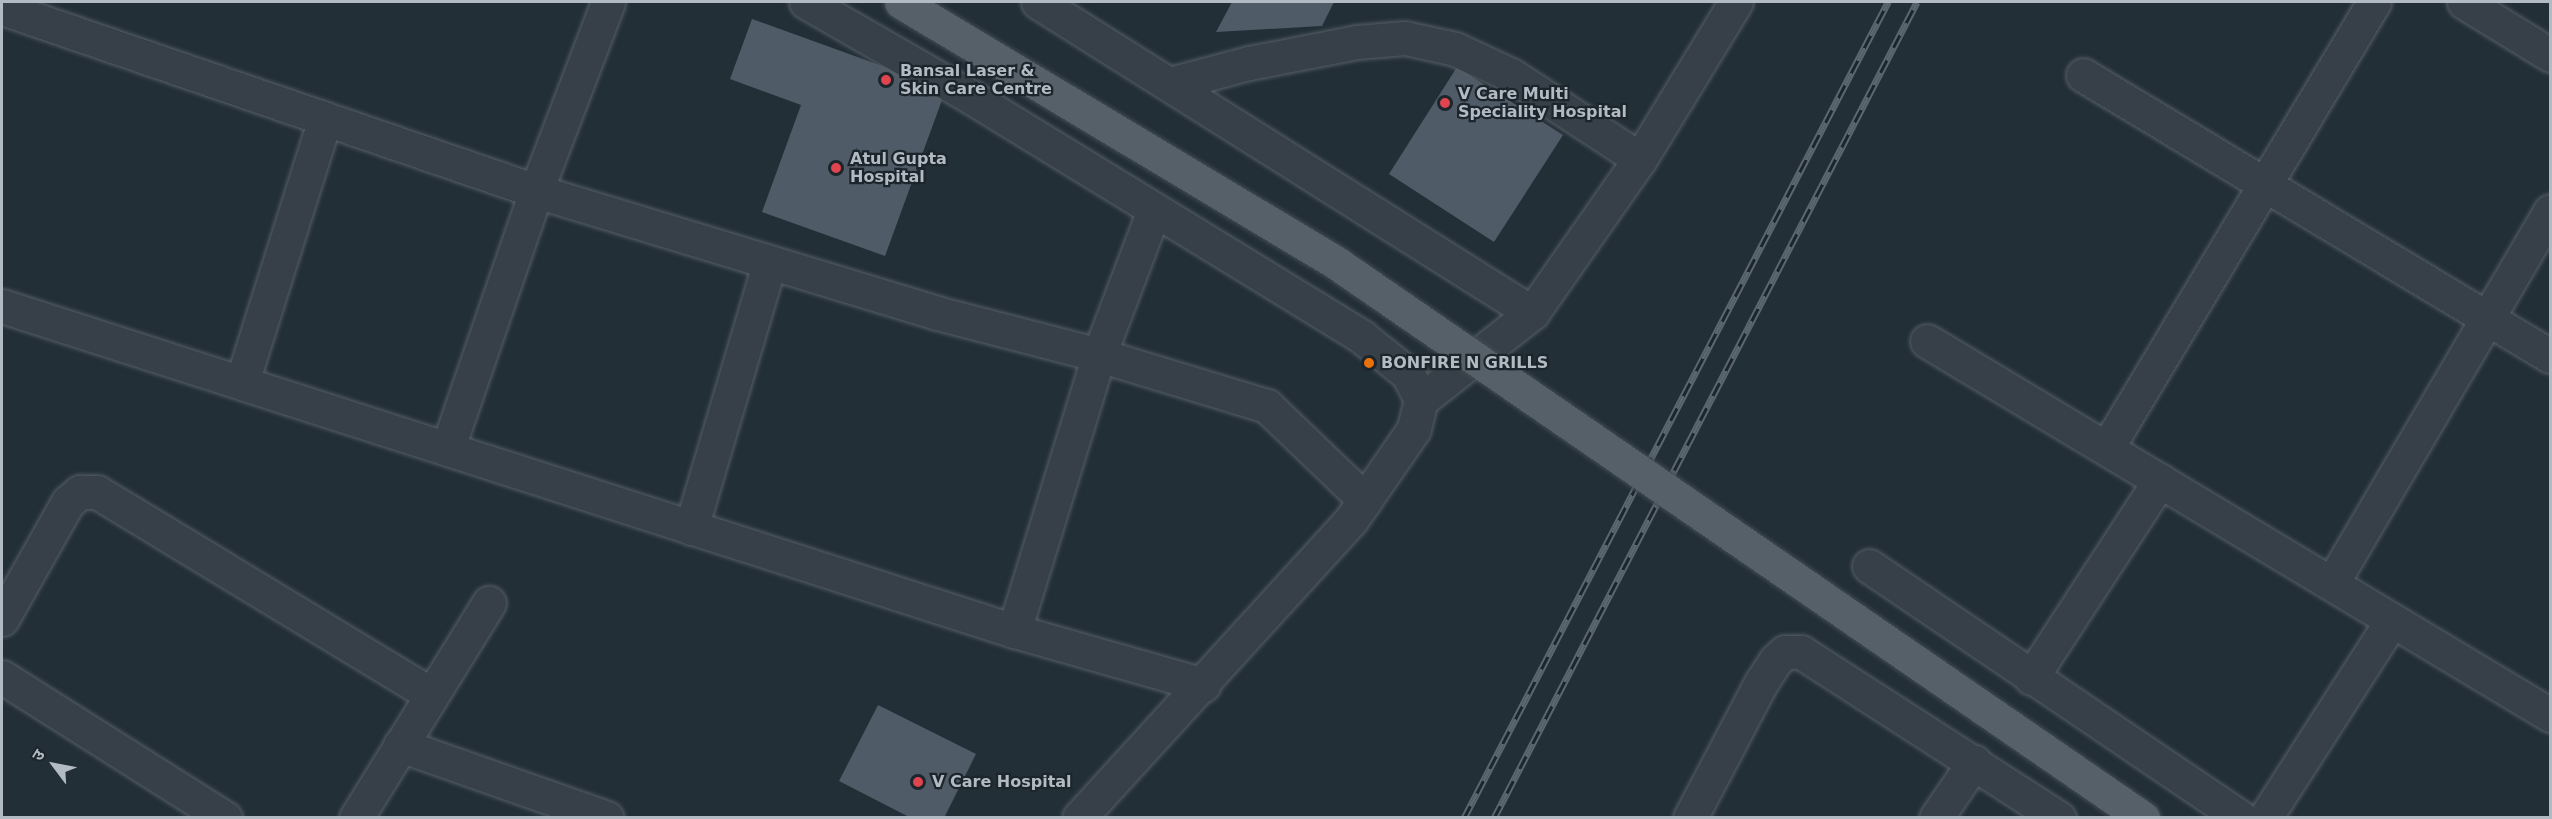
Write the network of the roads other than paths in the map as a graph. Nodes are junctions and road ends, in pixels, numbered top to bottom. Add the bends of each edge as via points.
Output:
1 (608, 2) edge
2 (806, 2) edge
3 (901, 2) edge
4 (1038, 2) edge
5 (1736, 2) edge
6 (2374, 2) edge
7 (2464, 2) edge
8 (2, 8) edge
9 (2550, 55) edge
10 (2083, 75) dead end
11 (1170, 84) junction
12 (325, 119) junction
13 (1640, 159) junction
14 (2263, 185) junction
15 (536, 191) junction
16 (1154, 210) junction
17 (2550, 211) edge
18 (770, 262) junction
19 (2, 306) edge
20 (1532, 313) junction
21 (2487, 318) junction
22 (1927, 340) dead end
23 (1100, 355) junction
24 (2550, 356) edge
25 (242, 382) junction
26 (1421, 400) junction
27 (448, 447) junction
28 (2107, 448) junction
29 (2160, 480) junction
30 (1365, 500) junction
31 (691, 528) junction
32 (1869, 566) dead end
33 (2332, 583) junction
34 (489, 603) dead end
35 (2, 619) edge
36 (2392, 620) junction
37 (1014, 631) junction
38 (2, 677) edge
39 (2031, 678) junction
40 (1203, 685) junction
41 (430, 694) junction
42 (2550, 715) edge
43 (400, 745) junction
44 (1974, 762) junction
45 (2235, 816) edge
46 (225, 818) edge
47 (356, 818) edge
48 (607, 818) edge
49 (1079, 818) edge
50 (1690, 818) edge
51 (1936, 818) edge
52 (2059, 818) edge
53 (2143, 818) edge
54 (2265, 818) edge

1 - 15 street
2 - 16 street via 971,97
3 - 53 main road, bridge via 1335,262
4 - 11 street
5 - 13 street
6 - 14 street
7 - 9 street
8 - 12 street
10 - 14 street
11 - 13 street via 1249,63 1357,42 1405,38 1455,49 1510,75
11 - 20 street
12 - 15 street
12 - 25 street
13 - 20 street
14 - 21 street
14 - 28 street
15 - 18 street
15 - 27 street
16 - 23 street
16 - 26 street via 1362,337 1408,375
17 - 21 street
18 - 23 street via 937,313
18 - 31 street
19 - 25 street
20 - 26 street
21 - 24 street
21 - 33 street
22 - 28 street
23 - 30 street via 1267,406
23 - 37 street
25 - 27 street
26 - 30 street via 1414,429
27 - 31 street
28 - 29 street
29 - 33 street
29 - 39 street
30 - 40 street via 1342,531
31 - 37 street
32 - 39 street
33 - 36 street
34 - 41 street
35 - 41 street via 68,502 80,492 97,492
36 - 42 street
36 - 54 street
37 - 40 street
38 - 46 street
39 - 45 street
40 - 49 street
41 - 43 street
43 - 47 street
43 - 48 street
44 - 50 street via 1802,652 1785,652 1761,683
44 - 51 street
44 - 52 street

